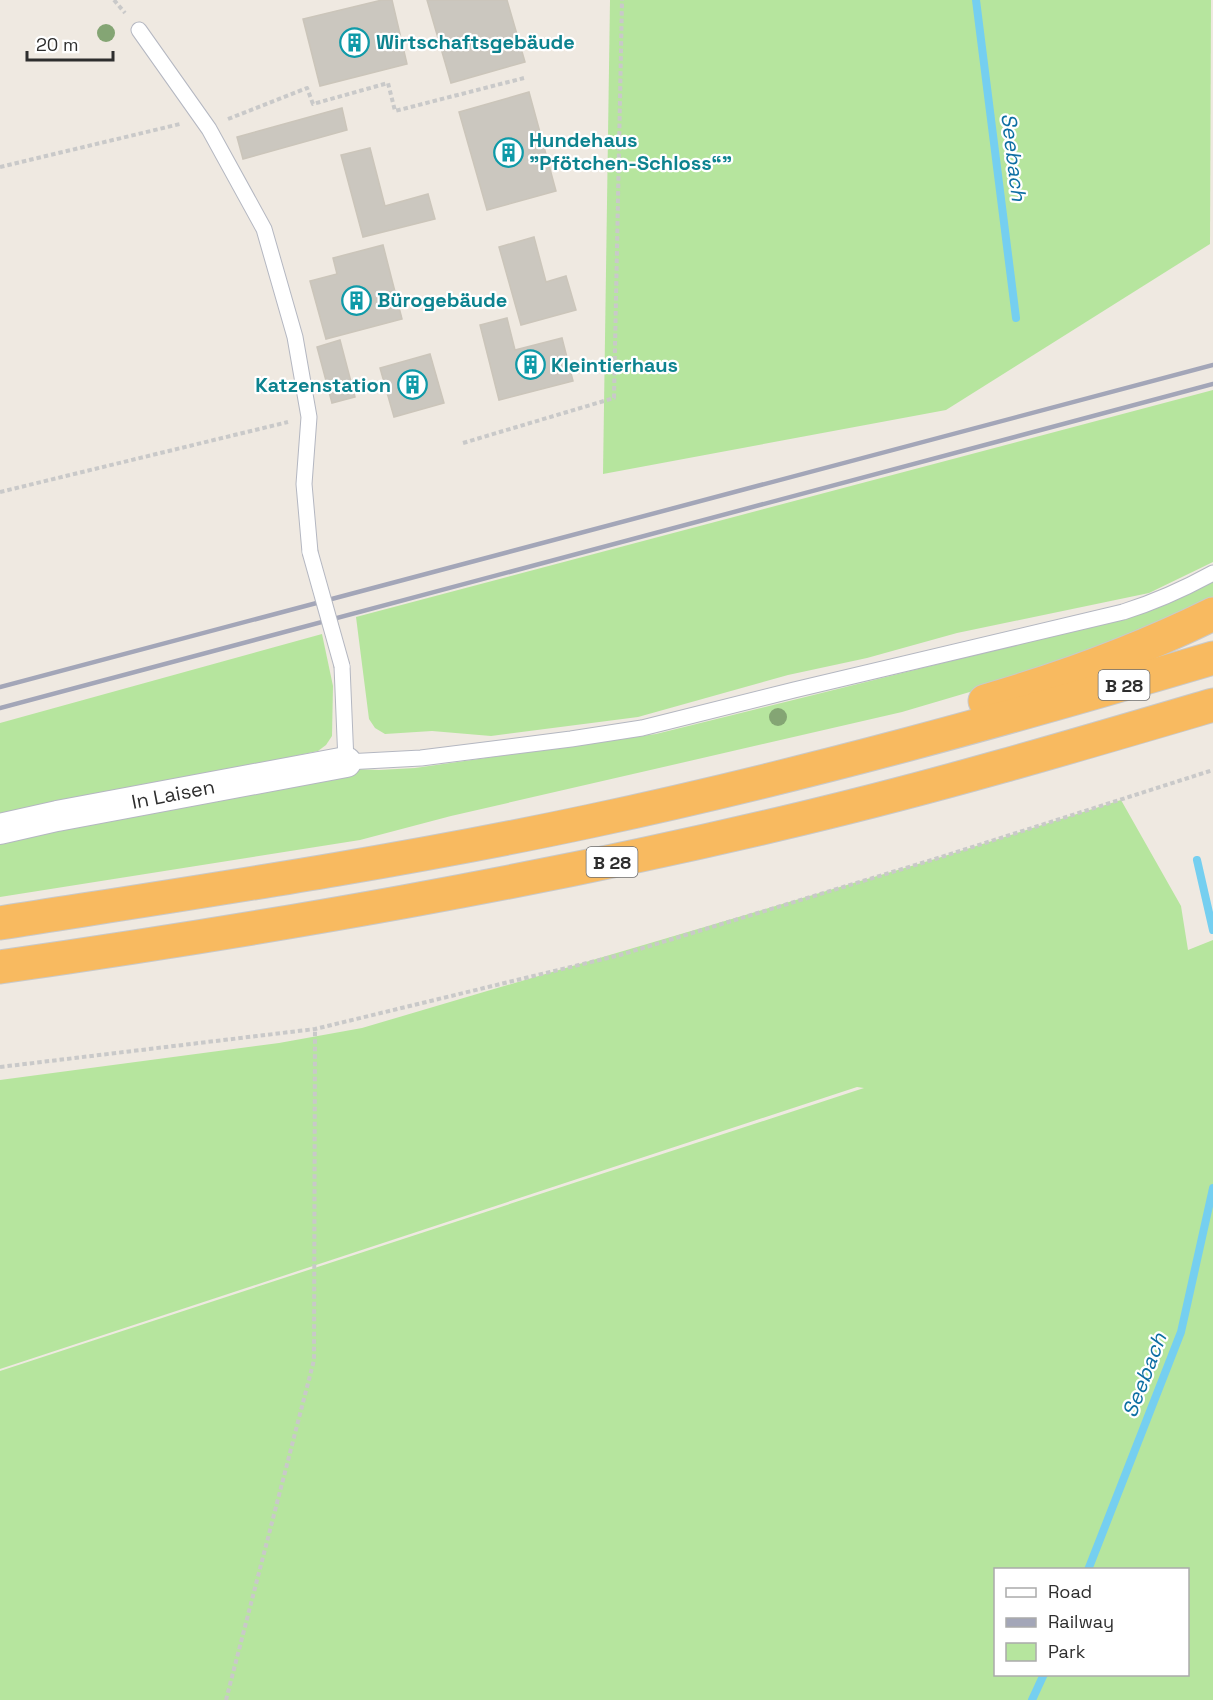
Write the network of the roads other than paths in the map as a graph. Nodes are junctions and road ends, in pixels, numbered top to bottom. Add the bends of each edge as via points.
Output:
1 (139, 30) dead end
2 (1213, 573) edge
3 (1213, 614) edge
4 (1213, 658) edge
5 (1213, 705) edge
6 (346, 762) junction
7 (798, 773) junction
8 (0, 830) edge
9 (0, 923) edge
10 (0, 968) edge

1 - 6 lane, bridge via 205,124 264,229 295,337 309,417 304,484 310,552 342,666
2 - 6 lane via 1156,602 1123,612 642,728 421,758
3 - 7 highway via 1105,662 890,728
4 - 7 highway, B 28
5 - 10 highway, B 28 via 950,781 617,861 357,912
6 - 8 street, In Laisen
7 - 9 highway, B 28 via 465,845

